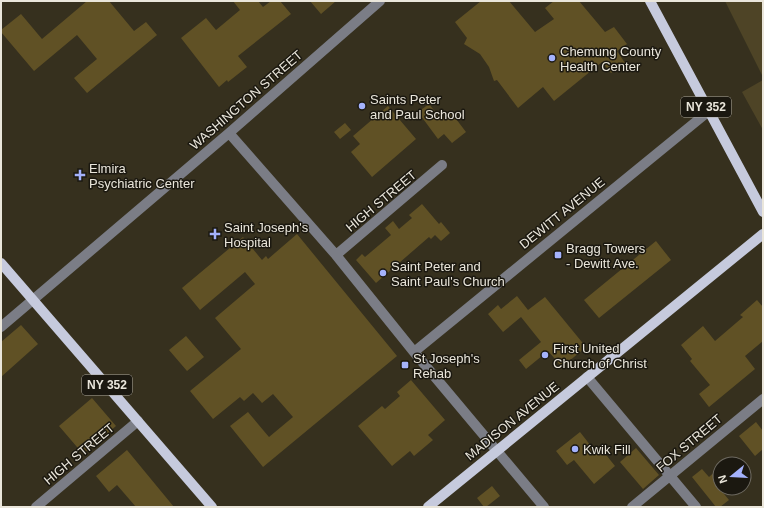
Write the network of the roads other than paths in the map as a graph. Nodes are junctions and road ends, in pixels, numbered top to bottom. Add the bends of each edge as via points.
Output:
1 (380, 1) edge
2 (650, 1) edge
3 (709, 111) junction
4 (229, 133) junction
5 (442, 166) dead end
6 (763, 212) edge
7 (763, 234) edge
8 (336, 255) junction
9 (1, 263) edge
10 (32, 299) junction
11 (1, 326) edge
12 (414, 352) junction
13 (587, 377) junction
14 (763, 399) edge
15 (138, 421) junction
16 (496, 451) junction
17 (670, 476) junction
18 (36, 507) edge
19 (212, 507) edge
20 (428, 507) edge
21 (544, 507) edge
22 (632, 507) edge
23 (696, 507) edge

1 - 4 street, WASHINGTON STREET
2 - 3 main road, NY 352
3 - 6 main road, NY 352
3 - 12 street, DEWITT AVENUE
4 - 8 street
4 - 10 street, WASHINGTON STREET
5 - 8 street, HIGH STREET
7 - 13 main road, MADISON AVENUE
8 - 12 street
9 - 10 main road, NY 352
10 - 11 street, WASHINGTON STREET
10 - 15 main road, NY 352
12 - 16 street
13 - 16 main road, MADISON AVENUE
13 - 17 street
14 - 17 street, FOX STREET
15 - 18 street, HIGH STREET
15 - 19 main road, NY 352
16 - 20 main road, MADISON AVENUE
16 - 21 street
17 - 22 street, FOX STREET
17 - 23 street

